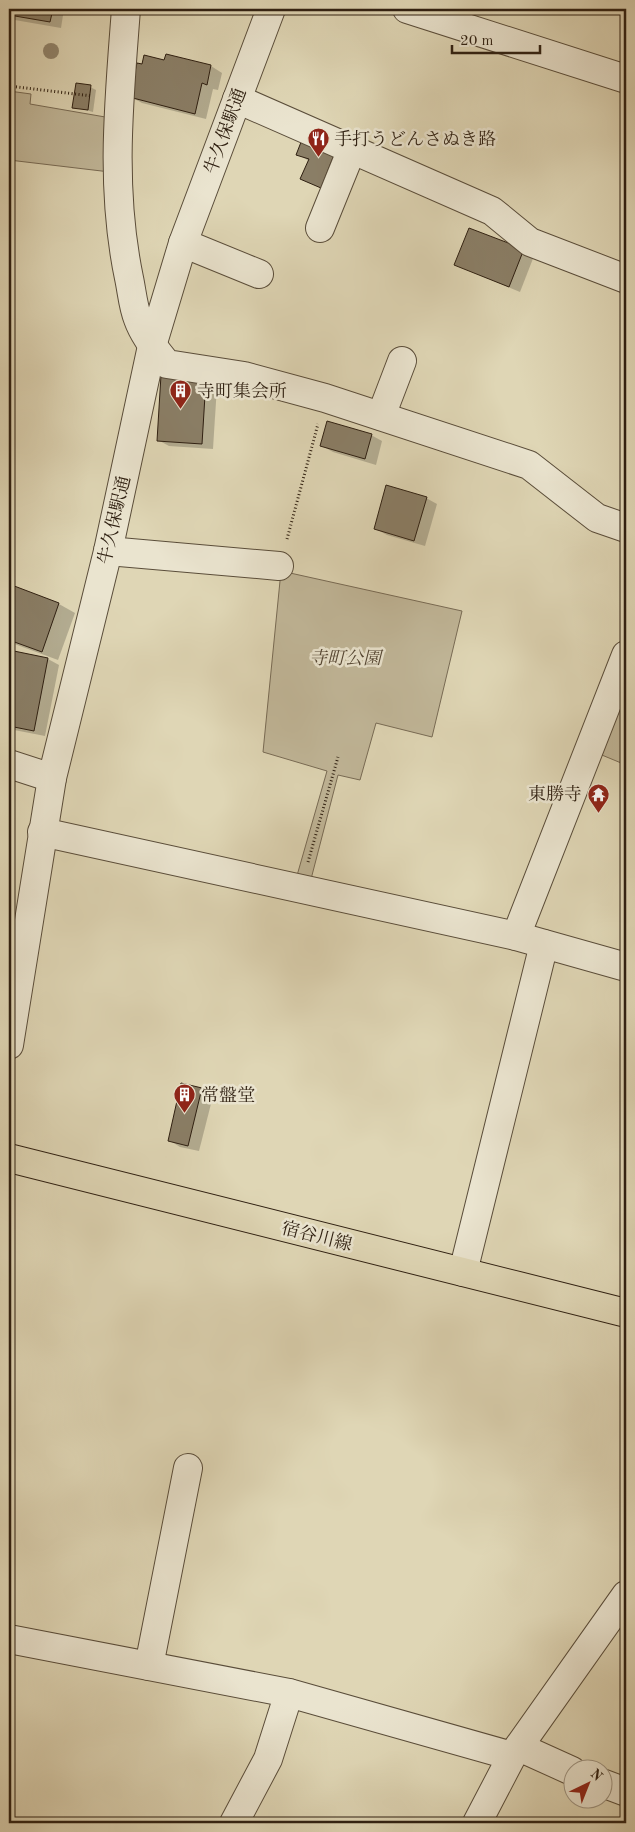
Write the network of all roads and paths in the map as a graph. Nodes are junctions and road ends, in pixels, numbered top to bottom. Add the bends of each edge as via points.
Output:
1 (126, 9) edge
2 (272, 9) edge
3 (407, 9) edge
4 (626, 79) edge
5 (9, 86) edge
6 (237, 99) junction
7 (119, 100) junction
8 (352, 149) junction
9 (320, 228) dead end
10 (183, 243) junction
11 (260, 274) dead end
12 (626, 279) edge
13 (152, 346) junction
14 (402, 361) dead end
15 (325, 398) junction
16 (381, 416) junction
17 (626, 528) edge
18 (108, 550) junction
19 (279, 566) joint
20 (626, 656) edge
21 (338, 757) dead end
22 (9, 764) edge
23 (52, 778) junction
24 (42, 832) junction
25 (300, 890) junction
26 (516, 936) junction
27 (544, 944) junction
28 (626, 967) edge
29 (9, 1045) edge
30 (9, 1158) edge
31 (462, 1272) junction
32 (626, 1313) edge
33 (188, 1468) dead end
34 (626, 1596) edge
35 (9, 1639) edge
36 (149, 1666) junction
37 (290, 1693) junction
38 (515, 1751) junction
39 (562, 1767) edge
40 (612, 1787) edge
41 (626, 1792) edge
42 (234, 1823) edge
43 (477, 1823) edge

1 - 7 street
2 - 6 street, 牛久保駅通
3 - 4 street
5 - 7 path
6 - 8 street
6 - 10 street, 牛久保駅通
7 - 13 street via 116,177 126,259 138,320
8 - 9 street
8 - 12 street via 492,211 530,242
10 - 11 street
10 - 13 street, 牛久保駅通
13 - 15 street via 167,364 244,376
13 - 18 street, 牛久保駅通
14 - 16 street
15 - 16 street
15 - 19 path
16 - 17 street via 529,465 597,518
18 - 19 street
18 - 23 street, 牛久保駅通
20 - 26 street
21 - 25 path
22 - 23 street
23 - 24 street, 牛久保駅通
24 - 25 street
24 - 29 street, 牛久保駅通
25 - 26 street
26 - 27 street
27 - 28 street
27 - 31 street
30 - 31 main road, 宿谷川線
31 - 32 main road, 宿谷川線
33 - 36 street
34 - 38 street
35 - 36 street
36 - 37 street
37 - 38 street
37 - 42 street via 268,1758
38 - 39 street
38 - 43 street
40 - 41 street

